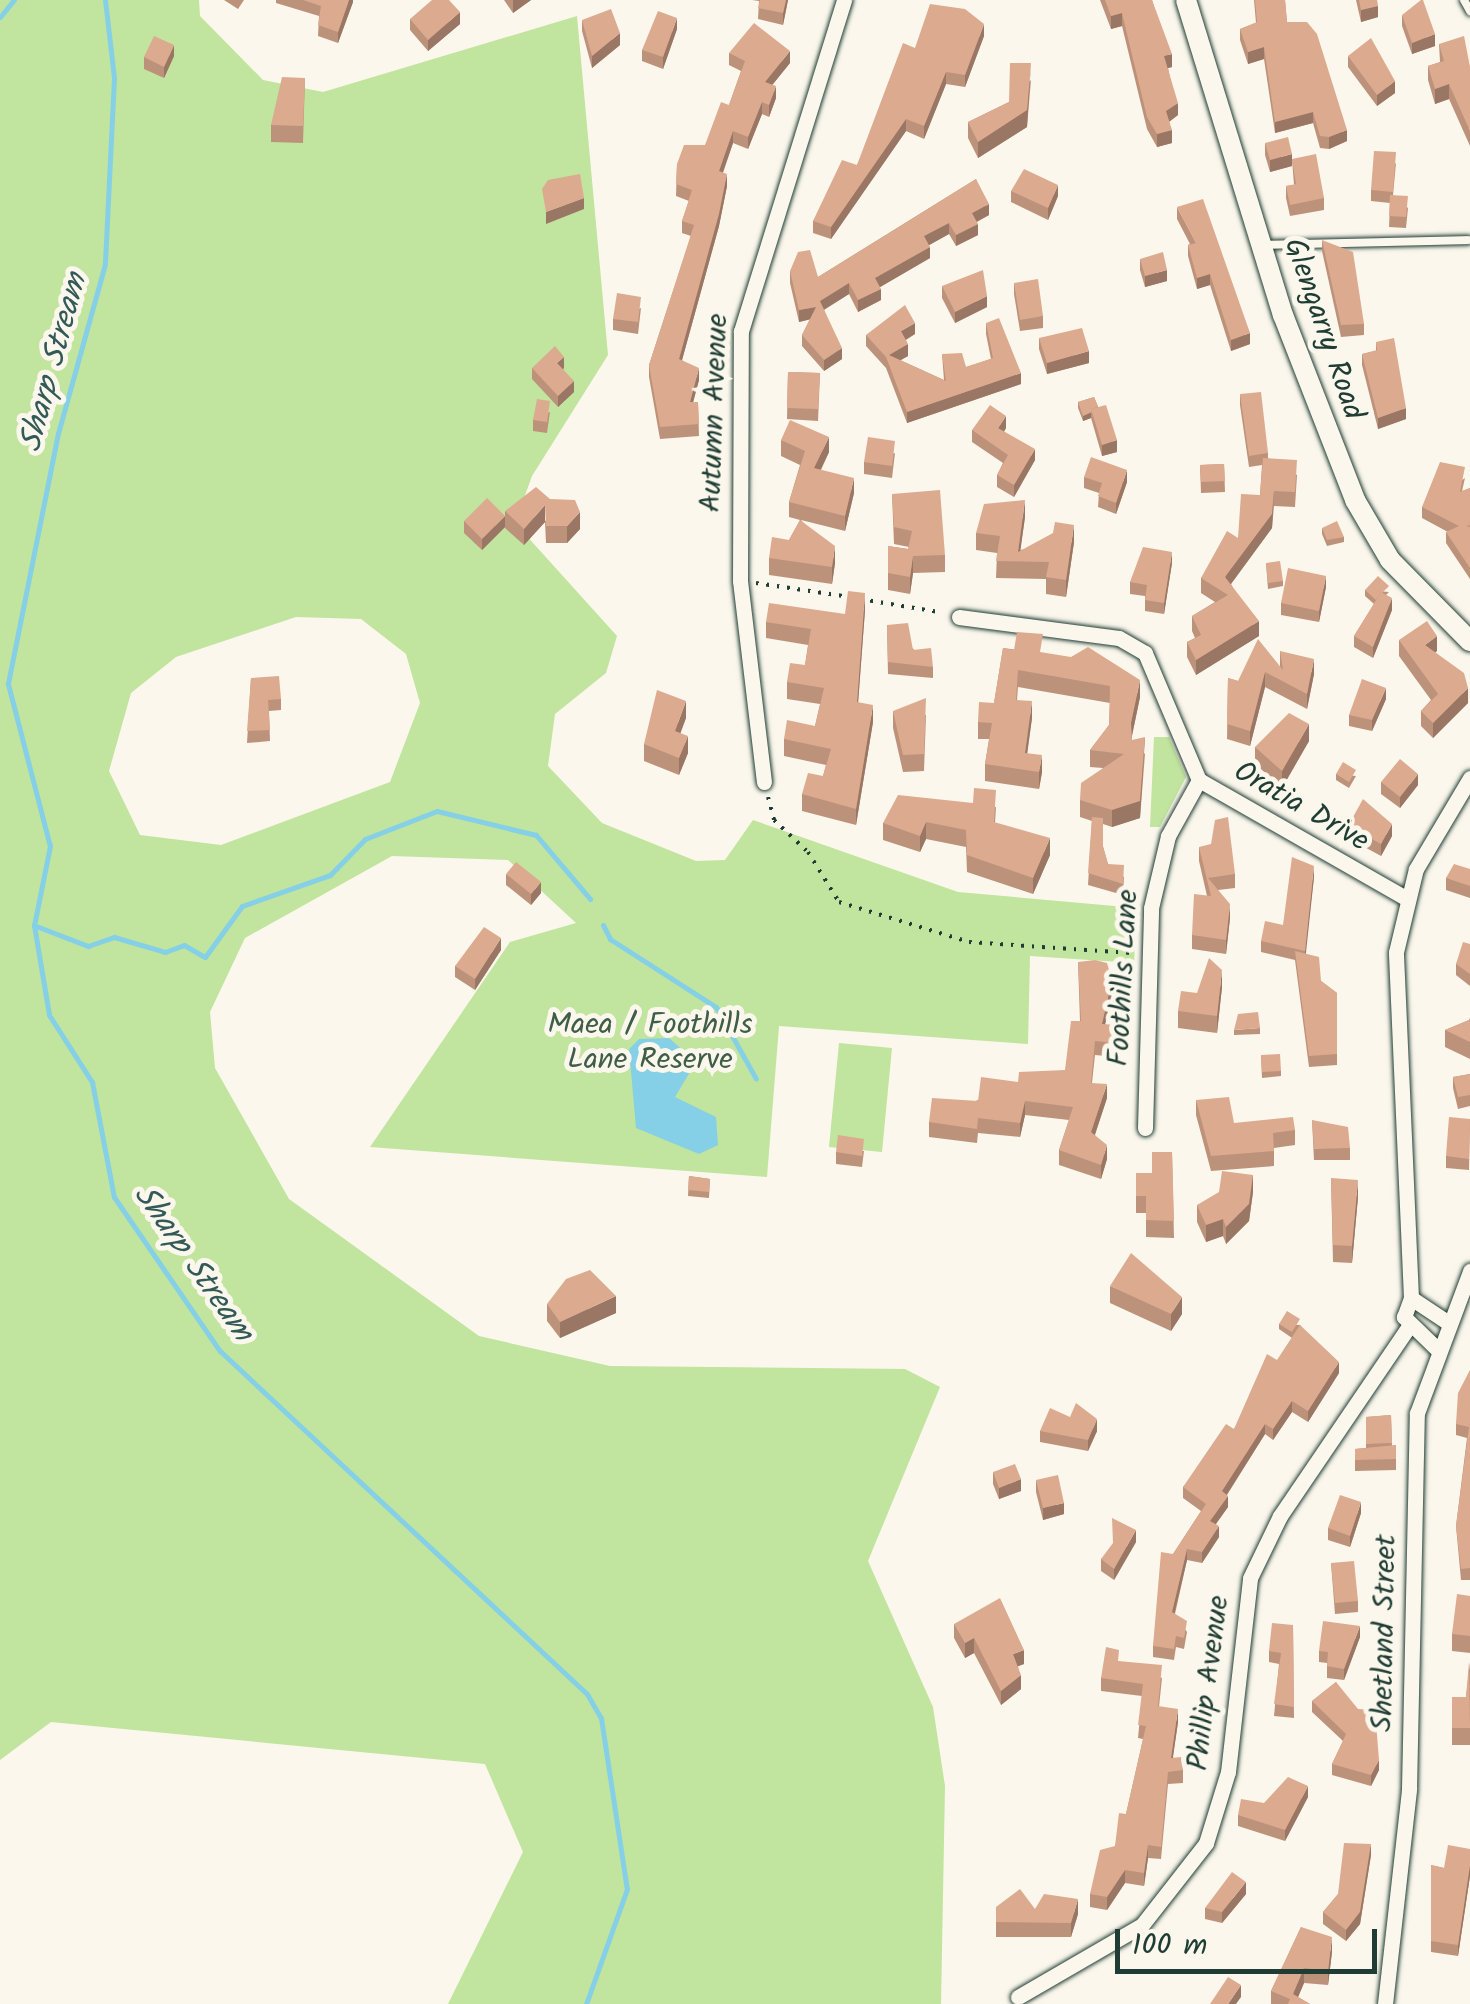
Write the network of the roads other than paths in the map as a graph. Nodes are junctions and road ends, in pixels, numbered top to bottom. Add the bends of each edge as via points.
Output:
1 (844, 0) edge
2 (1186, 0) edge
3 (1464, 0) edge
4 (1470, 10) edge
5 (1468, 240) dead end
6 (1262, 246) junction
7 (960, 617) dead end
8 (1470, 641) edge
9 (1470, 778) edge
10 (1198, 780) junction
11 (764, 782) road end
12 (1404, 898) junction
13 (1144, 1128) dead end
14 (1470, 1271) edge
15 (1411, 1298) junction
16 (1448, 1322) junction
17 (1409, 1326) junction
18 (1436, 1348) junction
19 (1018, 1996) dead end
20 (1385, 2004) edge

1 - 11 street, Autumn Avenue via 740,331 740,581
2 - 6 main road, Glengarry Road
3 - 4 lane
5 - 6 lane
6 - 8 main road, Glengarry Road via 1368,524
7 - 10 street, Oratia Drive via 1119,638 1145,653
9 - 12 street
10 - 12 street, Oratia Drive
10 - 13 street, Foothills Lane via 1179,806 1150,908
12 - 15 street via 1396,952
14 - 16 street, Shetland Street
15 - 16 street
15 - 17 street
16 - 18 street, Shetland Street
17 - 18 street
17 - 19 street, Phillip Avenue via 1280,1516 1250,1578 1228,1772 1206,1842 1142,1926
18 - 20 street, Shetland Street via 1418,1413 1409,1789

